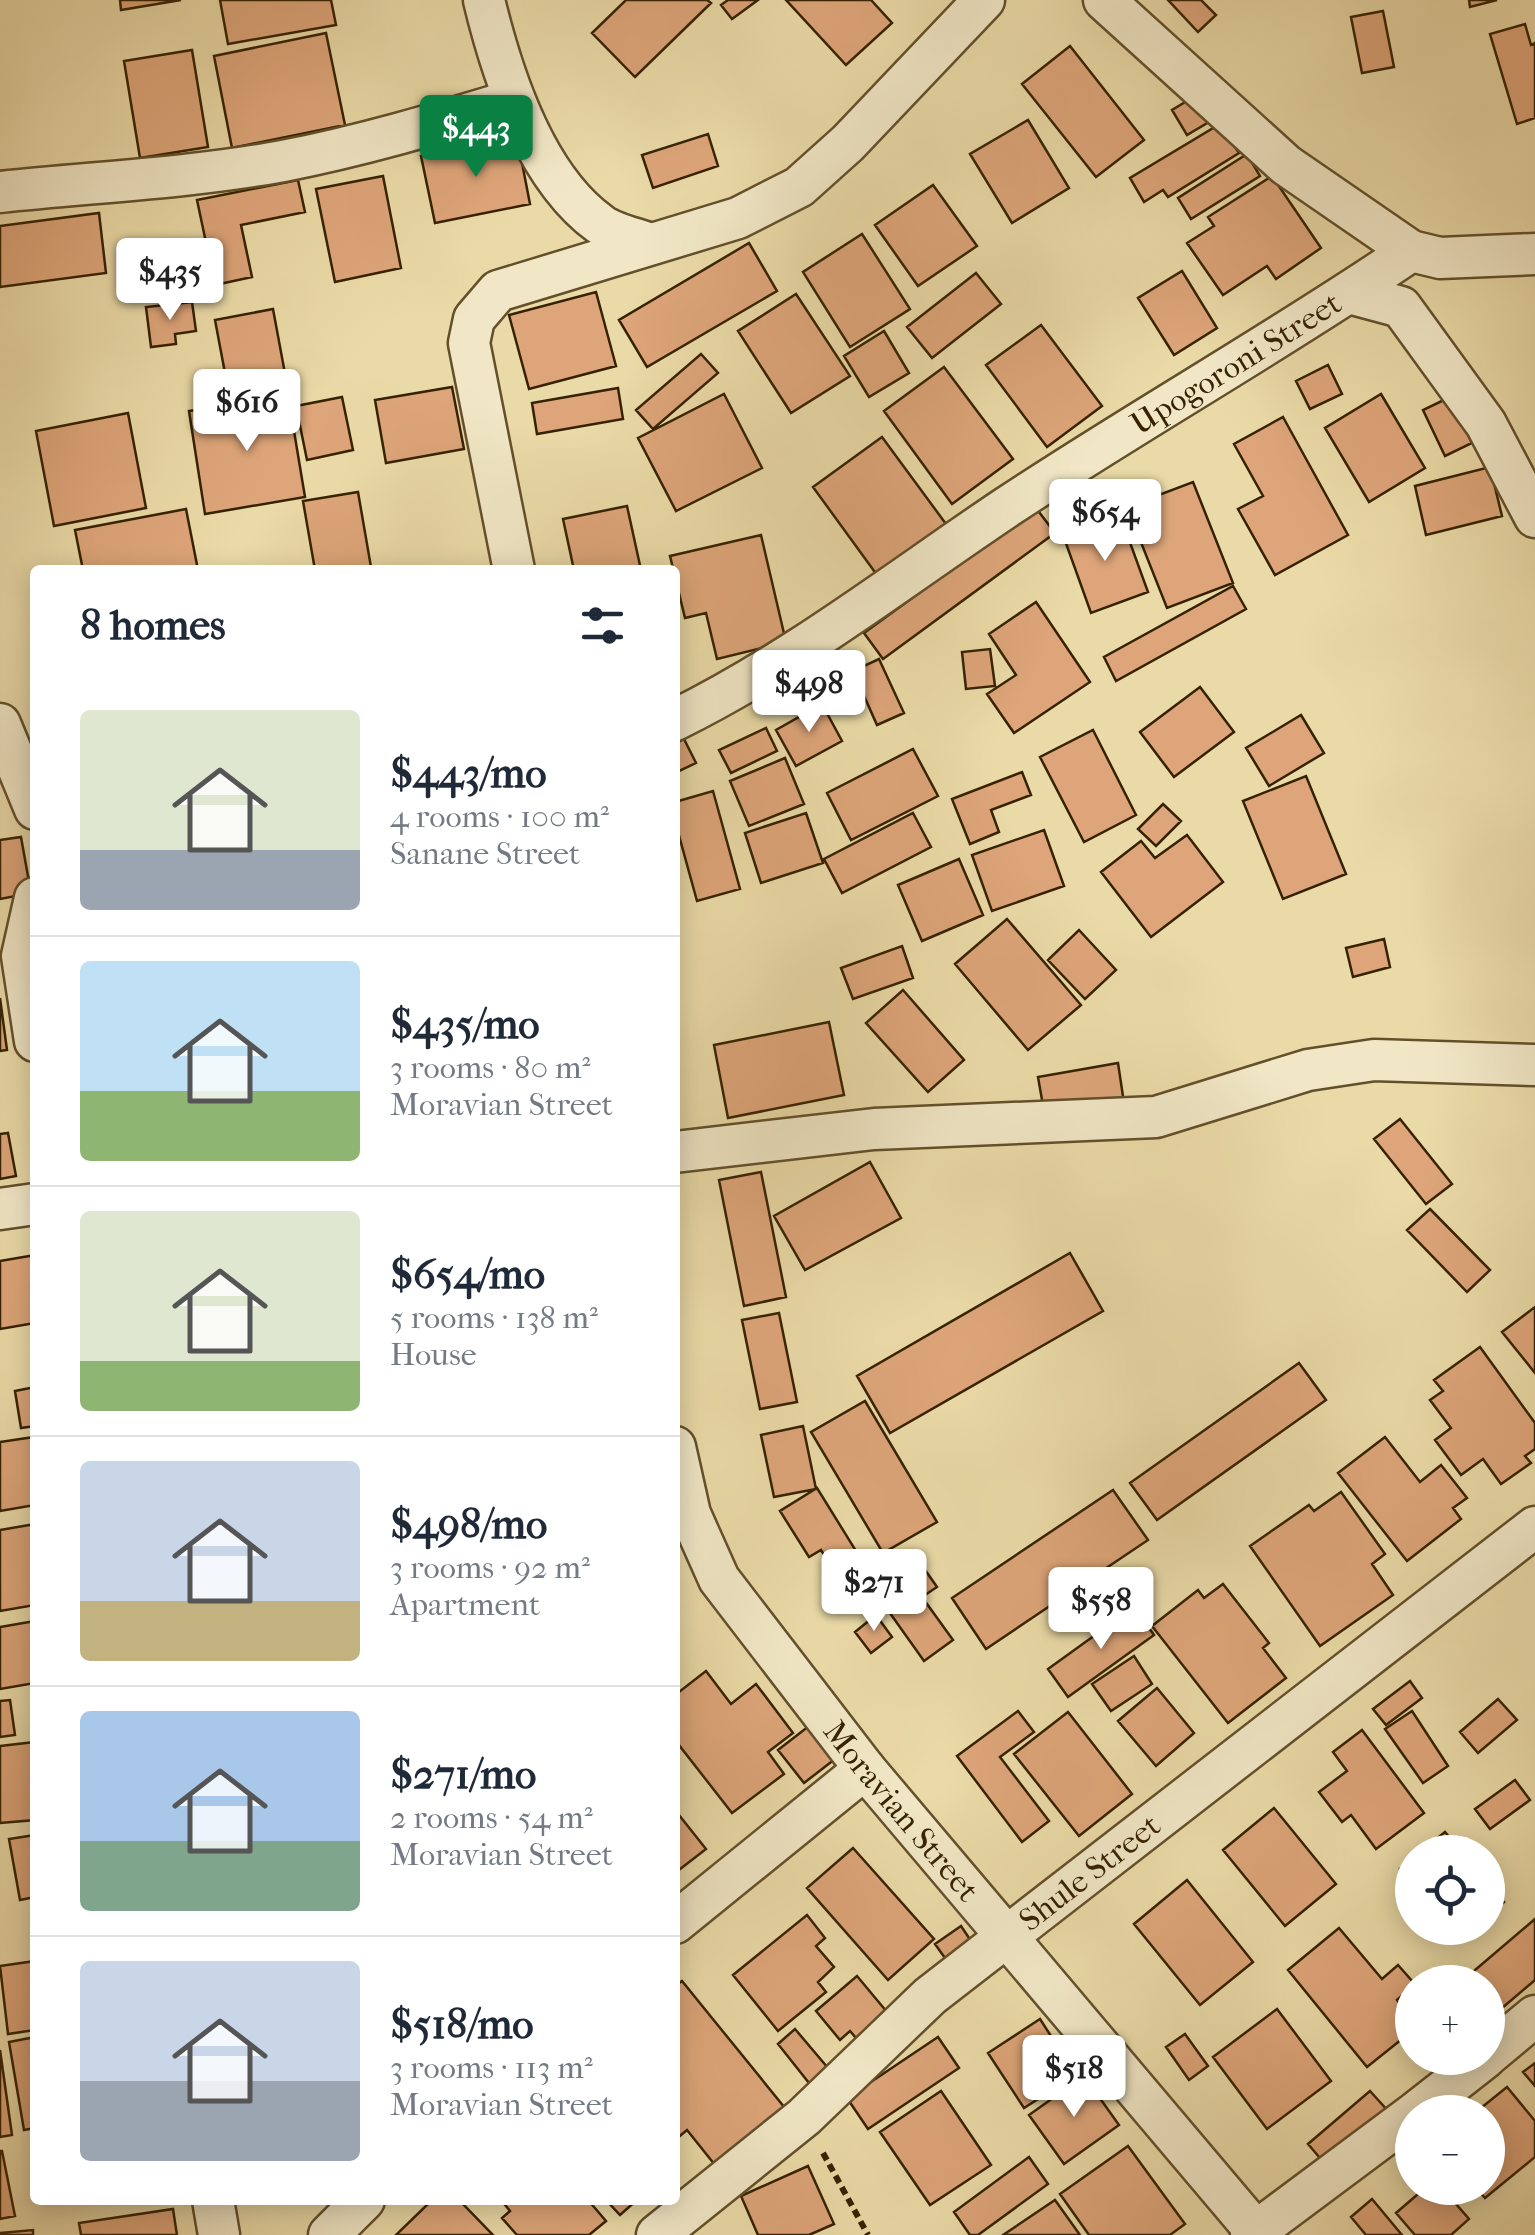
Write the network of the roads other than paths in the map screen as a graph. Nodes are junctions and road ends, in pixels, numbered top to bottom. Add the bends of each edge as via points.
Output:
1 (484, 0) edge
2 (984, 0) edge
3 (1104, 0) edge
4 (514, 100) junction
5 (0, 192) edge
6 (651, 244) junction
7 (1411, 251) junction
8 (1535, 254) edge
9 (1349, 293) junction
10 (1535, 517) edge
11 (513, 565) edge
12 (680, 717) edge
13 (0, 724) edge
14 (30, 798) edge
15 (30, 916) edge
16 (19, 956) edge
17 (30, 1014) edge
18 (1535, 1065) edge
19 (680, 1151) edge
20 (30, 1205) edge
21 (0, 1209) edge
22 (680, 1470) edge
23 (1535, 1527) edge
24 (865, 1769) junction
25 (680, 1919) edge
26 (1008, 1936) junction
27 (1535, 2016) edge
28 (1505, 2040) edge
29 (1462, 2075) edge
30 (1438, 2095) edge
31 (1395, 2128) edge
32 (214, 2205) edge
33 (359, 2205) edge
34 (1255, 2234) edge
35 (219, 2235) edge
36 (329, 2235) edge
37 (657, 2235) edge

1 - 4 street
2 - 6 street via 799,187 738,218
3 - 7 street via 1286,165
4 - 5 street via 284,160
4 - 6 street via 567,190 602,226
6 - 11 street via 498,290 474,320 469,343
7 - 8 street via 1440,258
7 - 9 street, Upogoroni Street
9 - 10 street via 1401,306 1486,424
9 - 12 street, Upogoroni Street via 1008,506 852,617
13 - 14 street
15 - 16 street
16 - 17 street
18 - 19 street via 1374,1060 1308,1070 1156,1117 874,1130
20 - 21 street
22 - 24 street, Moravian Street via 690,1514 719,1579
23 - 26 street, Shule Street
24 - 25 street
24 - 26 street, Moravian Street
26 - 34 street, Moravian Street
26 - 37 street, Shule Street via 930,1996 804,2117
27 - 28 street
29 - 30 street
31 - 34 street
32 - 35 street
33 - 36 street

